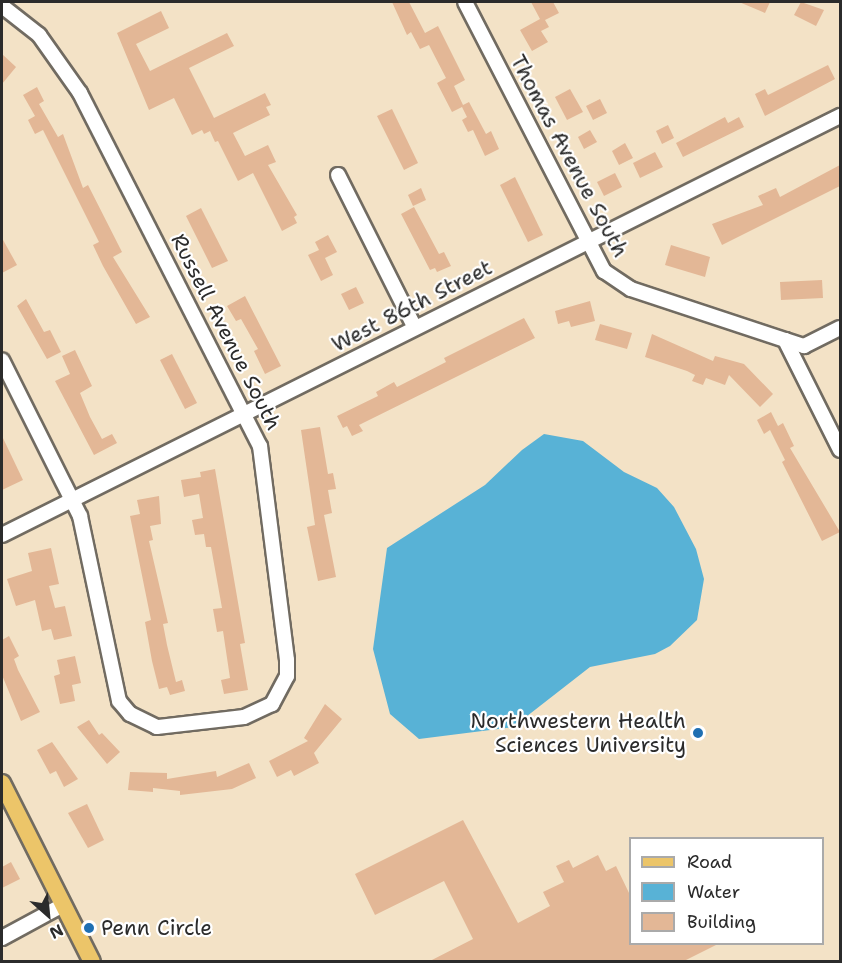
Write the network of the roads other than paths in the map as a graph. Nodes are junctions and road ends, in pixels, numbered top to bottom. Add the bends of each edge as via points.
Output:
1 (5, 2) edge
2 (465, 2) edge
3 (2, 6) edge
4 (840, 116) edge
5 (339, 175) dead end
6 (587, 242) junction
7 (415, 328) junction
8 (840, 328) edge
9 (785, 340) junction
10 (2, 360) edge
11 (245, 414) junction
12 (840, 450) edge
13 (72, 500) junction
14 (2, 535) edge
15 (2, 783) edge
16 (63, 905) junction
17 (2, 938) edge
18 (92, 962) edge

1 - 3 street
2 - 6 street, Thomas Avenue South
3 - 11 street, Russell Avenue South via 39,35 68,73
4 - 6 street, West 86th Street
5 - 7 street
6 - 7 street, West 86th Street
6 - 9 street, Thomas Avenue South via 604,271 616,282
7 - 11 street, West 86th Street
8 - 9 street, Thomas Avenue South via 804,346
9 - 12 street
10 - 13 street, Russell Avenue South
11 - 13 street, West 86th Street
11 - 13 street, Russell Avenue South via 264,463 287,676 272,704 258,712 157,728 130,714 119,701 80,516
13 - 14 street, West 86th Street
15 - 16 main road
16 - 17 street
16 - 18 main road

